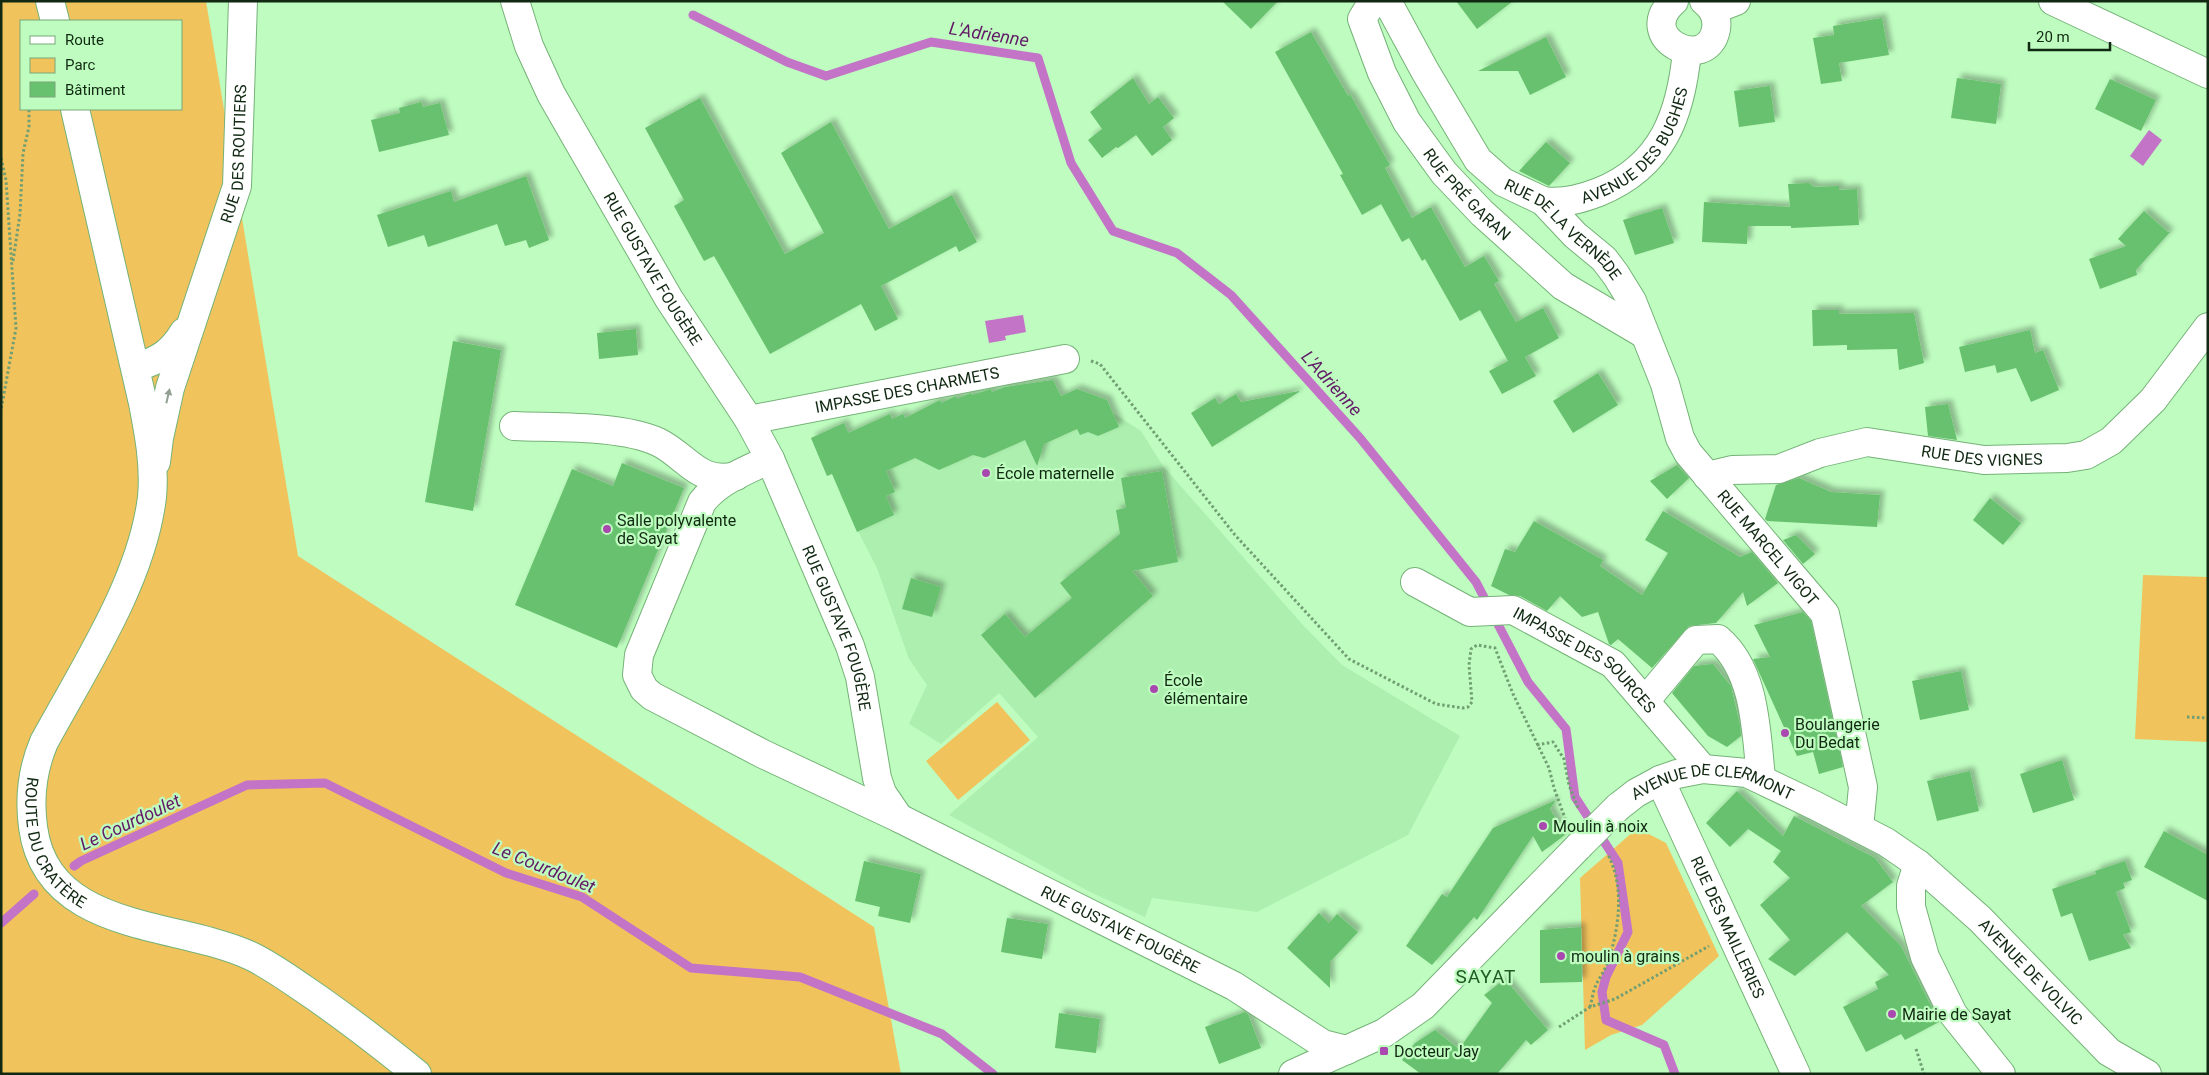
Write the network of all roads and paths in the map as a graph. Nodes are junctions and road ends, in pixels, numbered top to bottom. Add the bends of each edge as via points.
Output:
1 (50, 1) edge
2 (243, 1) edge
3 (515, 1) edge
4 (1374, 1) edge
5 (1387, 1) edge
6 (2053, 1) edge
7 (1669, 3) edge
8 (1718, 4) edge
9 (55, 20) edge
10 (1687, 51) junction
11 (2208, 74) edge
12 (29, 110) edge
13 (75, 110) edge
14 (1, 158) edge
15 (1543, 201) junction
16 (12, 266) junction
17 (200, 301) junction
18 (2208, 327) edge
19 (1644, 334) junction
20 (1065, 359) joint
21 (136, 367) junction
22 (1, 410) edge
23 (749, 420) junction
24 (514, 426) dead end
25 (770, 459) junction
26 (736, 476) junction
27 (1707, 476) junction
28 (152, 496) junction
29 (1415, 582) dead end
30 (1646, 700) junction
31 (2187, 717) dead end
32 (2208, 718) edge
33 (1703, 769) junction
34 (1760, 778) junction
35 (1660, 780) junction
36 (899, 818) junction
37 (1859, 828) junction
38 (1577, 848) junction
39 (1918, 864) junction
40 (1732, 935) junction
41 (1559, 1027) dead end
42 (1916, 1049) dead end
43 (1347, 1050) junction
44 (417, 1074) edge
45 (1293, 1074) edge
46 (1796, 1074) edge
47 (1924, 1074) edge
48 (2001, 1074) edge
49 (2147, 1074) edge

1 - 9 street
2 - 17 street, RUE DES ROUTIERS via 237,186
3 - 23 street, RUE GUSTAVE FOUGÈRE via 529,46 551,94 669,299
4 - 19 street, RUE PRÉ GARAN via 1362,19 1382,73 1407,122 1444,173 1482,213 1563,286
5 - 15 street, RUE DE LA VERNÈDE via 1478,160 1503,182
6 - 11 street
7 - 10 street via 1662,21 1665,35 1675,47
8 - 10 street via 1712,39 1698,49
10 - 15 street, AVENUE DES BUGHES via 1683,87 1676,111 1659,146 1646,162 1630,176 1590,196 1556,203
12 - 16 path via 30,128 23,153 20,214
13 - 21 street, ROUTE DU CRATÈRE
14 - 16 path via 6,180
15 - 19 street, RUE DE LA VERNÈDE via 1575,235 1604,259 1632,301
16 - 22 path via 16,328
17 - 21 street, RUE DES ROUTIERS via 175,346 158,359
28 -> 17 street, RUE DES ROUTIERS via 159,438 170,388
18 - 27 street, RUE DES VIGNES via 2153,400 2111,441 2086,455 1984,460 1860,442 1779,469 1732,470
19 - 27 street, RUE DE LA VERNÈDE via 1665,384 1680,438
20 - 23 street, IMPASSE DES CHARMETS
20 - 38 path via 1084,358 1100,364 1235,535 1349,659 1436,704 1464,708 1472,702 1471,649 1477,645 1494,648 1549,768
21 - 28 street, ROUTE DU CRATÈRE via 151,448
23 - 25 street, RUE GUSTAVE FOUGÈRE
24 - 26 street via 629,434 658,442 700,472 722,478
25 - 26 street
25 - 36 street, RUE GUSTAVE FOUGÈRE via 850,646 860,677 877,778 882,793
26 - 36 street via 717,486 702,502 639,656 637,675 644,689 666,703 763,754
27 - 37 street, RUE MARCEL VIGOT via 1825,614 1863,787
28 - 44 street, ROUTE DU CRATÈRE via 144,539 129,580 36,763 32,816 34,839 42,861 62,888 98,910 142,926 228,946 256,958 364,1030
29 - 30 street, IMPASSE DES SOURCES via 1470,612 1513,610 1613,664
30 - 33 street, IMPASSE DES SOURCES
30 - 34 street via 1696,640 1718,639 1742,668 1754,718
31 - 32 path
33 - 34 street, AVENUE DE CLERMONT via 1724,769
33 - 35 street, AVENUE DE CLERMONT
34 - 37 street, AVENUE DE CLERMONT
35 - 38 street, AVENUE DE CLERMONT, bridge via 1618,807
35 - 40 street, RUE DES MAILLERIES
36 - 43 street, RUE GUSTAVE FOUGÈRE via 1234,986 1322,1044
37 - 39 street, AVENUE DE CLERMONT
38 - 43 street, AVENUE DE CLERMONT via 1423,1006 1384,1033
39 - 48 street via 1911,886 1911,908 1925,957 1952,1014
39 - 49 street, AVENUE DE VOLVIC via 1980,919 2109,1052
40 - 41 path via 1615,999 1590,1007
40 - 46 street, RUE DES MAILLERIES
42 - 47 path
43 - 45 street, AVENUE DE CLERMONT

